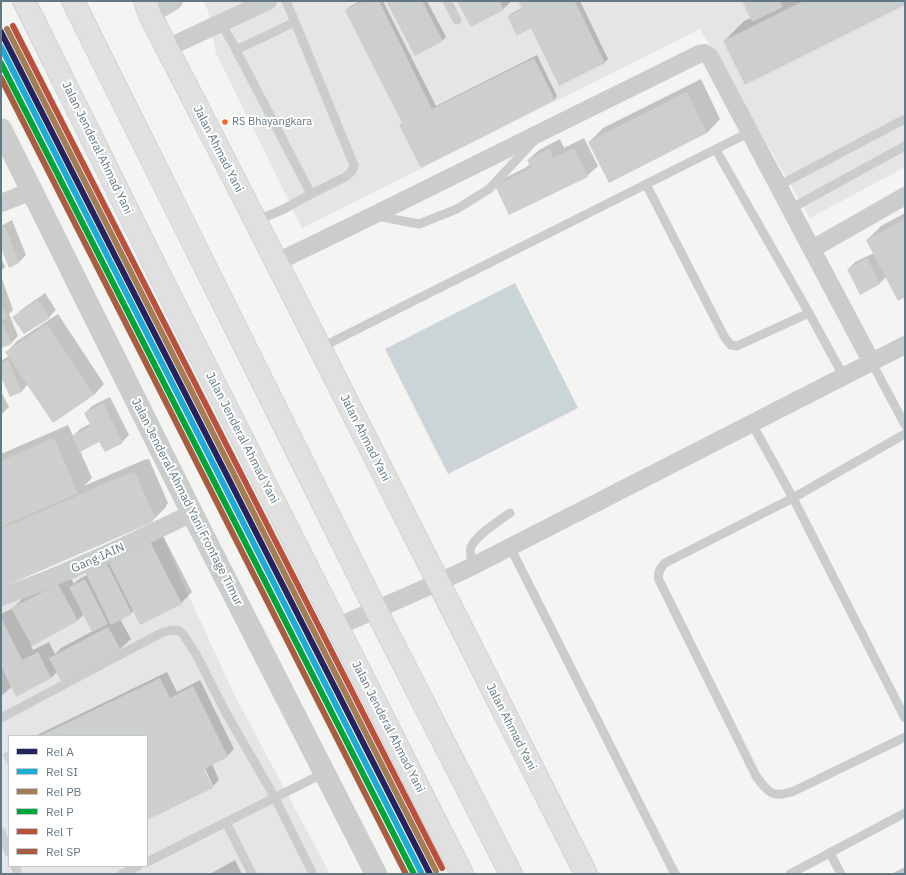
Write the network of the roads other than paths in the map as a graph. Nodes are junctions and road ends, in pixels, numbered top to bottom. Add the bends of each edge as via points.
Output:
1 (24, 1) edge
2 (72, 1) edge
3 (174, 1) edge
4 (268, 1) edge
5 (286, 1) edge
6 (447, 1) edge
7 (148, 8) edge
8 (456, 20) dead end
9 (295, 22) junction
10 (221, 23) junction
11 (167, 48) junction
12 (236, 50) junction
13 (905, 119) edge
14 (1, 129) edge
15 (544, 130) junction
16 (750, 132) junction
17 (905, 146) edge
18 (716, 150) junction
19 (646, 184) junction
20 (778, 186) junction
21 (32, 191) junction
22 (311, 194) junction
23 (905, 196) edge
24 (1, 203) edge
25 (790, 209) junction
26 (374, 215) junction
27 (256, 221) junction
28 (812, 249) junction
29 (277, 262) junction
30 (809, 313) junction
31 (905, 345) edge
32 (320, 348) junction
33 (872, 363) junction
34 (844, 377) junction
35 (752, 424) junction
36 (905, 425) edge
37 (905, 434) edge
38 (793, 498) junction
39 (510, 513) dead end
40 (192, 514) junction
41 (510, 547) junction
42 (473, 566) junction
43 (438, 583) junction
44 (1, 597) edge
45 (380, 608) junction
46 (337, 627) junction
47 (1, 718) edge
48 (905, 718) edge
49 (905, 736) edge
50 (325, 772) junction
51 (275, 798) junction
52 (905, 813) edge
53 (226, 822) junction
54 (1, 832) edge
55 (8, 850) edge
56 (830, 853) junction
57 (148, 861) edge
58 (136, 867) edge
59 (122, 874) edge
60 (252, 874) edge
61 (313, 874) edge
62 (376, 874) edge
63 (462, 874) edge
64 (511, 874) edge
65 (586, 874) edge
66 (675, 874) edge
67 (790, 874) edge
68 (841, 874) edge

1 - 46 highway, Jalan Jenderal Ahmad Yani
2 - 45 highway
3 - 7 street
4 - 10 street
5 - 9 lane
6 - 8 lane
7 - 11 highway, Jalan Ahmad Yani
9 - 12 lane
9 - 22 lane via 354,165 347,176
10 - 11 street
10 - 12 lane
11 - 27 highway, Jalan Ahmad Yani
12 - 22 lane
13 - 20 lane
14 - 21 street, Jalan Jenderal Ahmad Yani Frontage Timur
15 - 16 street via 701,53 710,57
15 - 26 street
15 - 26 lane via 489,189 457,209 419,224
16 - 18 lane
16 - 20 street
17 - 25 lane
18 - 19 lane
18 - 30 lane
19 - 30 lane via 731,344 737,346
19 - 32 lane
20 - 25 street
21 - 24 street
21 - 40 street, Jalan Jenderal Ahmad Yani Frontage Timur
22 - 27 lane
23 - 28 street
25 - 28 street
26 - 29 street
27 - 29 highway, Jalan Ahmad Yani
28 - 33 street
29 - 32 highway, Jalan Ahmad Yani
30 - 34 lane
31 - 33 street
32 - 43 highway, Jalan Ahmad Yani
33 - 34 street
33 - 36 lane
34 - 35 street
35 - 38 lane
35 - 41 street
37 - 38 lane
38 - 48 lane
38 - 49 lane via 665,563 659,571 659,580 756,776 769,792 784,794 794,791
39 - 42 lane via 478,536 472,547
40 - 44 street, Gang IAIN via 105,555
40 - 50 street, Jalan Jenderal Ahmad Yani Frontage Timur
41 - 42 street
41 - 66 lane
42 - 43 street
43 - 45 street
43 - 65 highway, Jalan Ahmad Yani
45 - 46 street
45 - 64 highway
46 - 63 highway, Jalan Jenderal Ahmad Yani
47 - 51 lane via 161,633 179,631 196,654
50 - 51 lane
50 - 62 street, Jalan Jenderal Ahmad Yani Frontage Timur
51 - 53 lane
51 - 61 lane
52 - 56 lane
53 - 57 lane
53 - 60 lane
54 - 55 lane
56 - 67 lane
56 - 68 lane
58 - 59 lane

